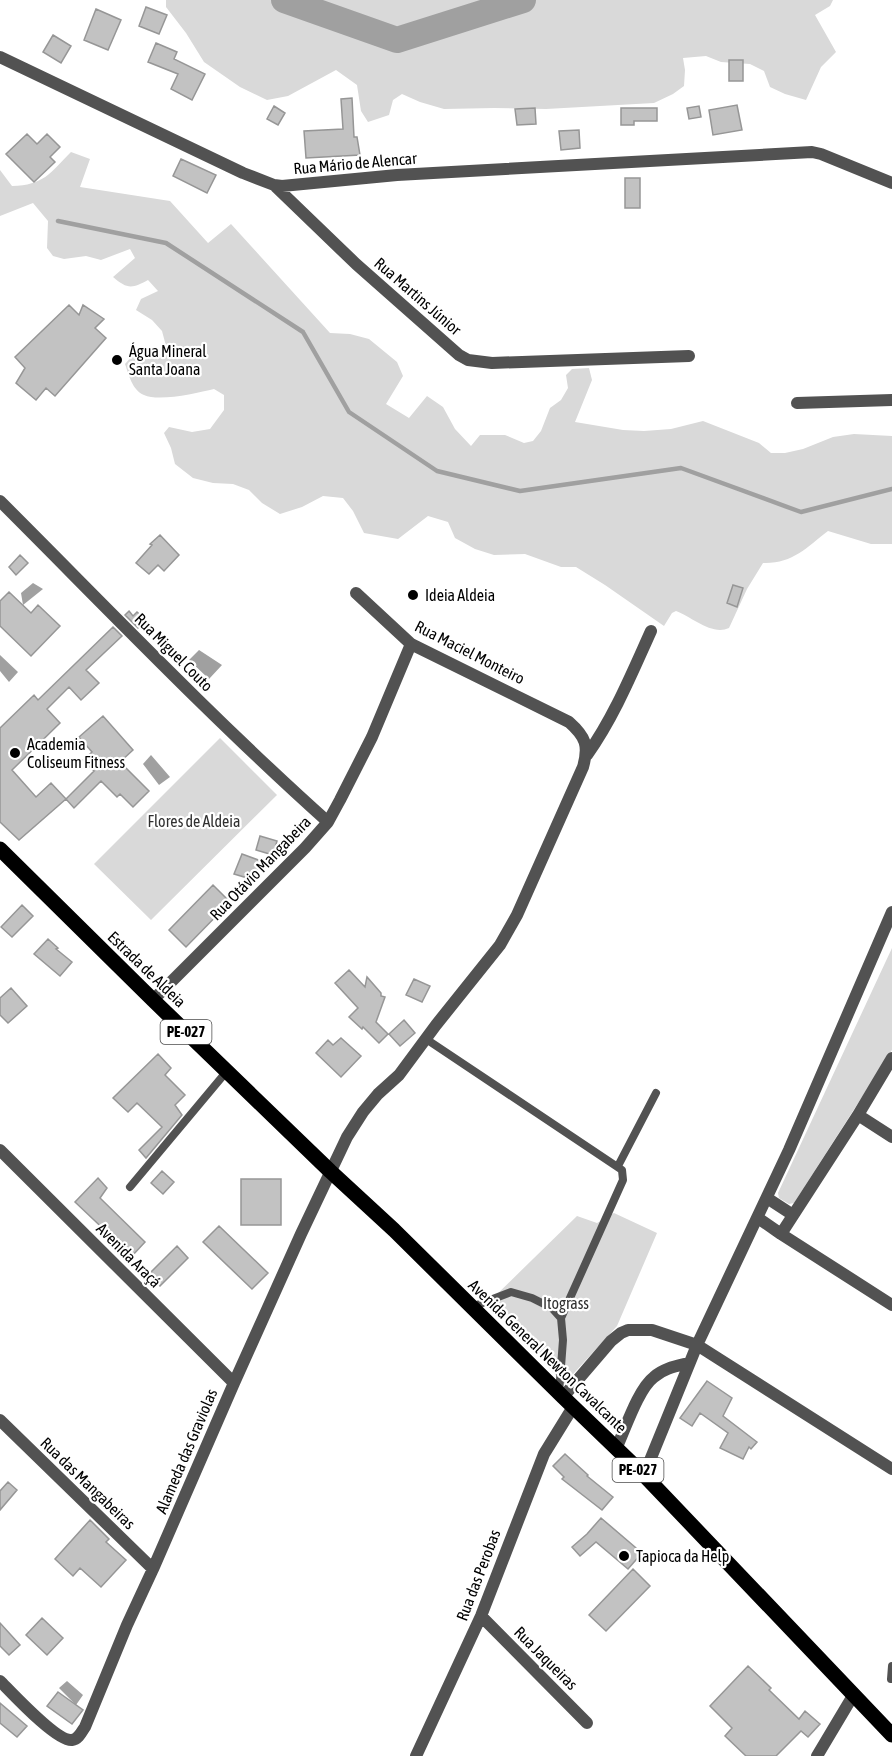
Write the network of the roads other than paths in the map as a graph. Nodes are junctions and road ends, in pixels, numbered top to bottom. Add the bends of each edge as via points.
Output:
1 (0, 57) edge
2 (892, 183) edge
3 (274, 185) junction
4 (689, 356) dead end
5 (892, 400) edge
6 (797, 403) dead end
7 (0, 501) edge
8 (357, 592) dead end
9 (651, 631) dead end
10 (411, 644) junction
11 (586, 755) junction
12 (328, 822) junction
13 (0, 849) edge
14 (892, 912) edge
15 (153, 1000) junction
16 (426, 1039) junction
17 (892, 1058) edge
18 (227, 1071) junction
19 (656, 1093) dead end
20 (858, 1115) junction
21 (892, 1137) edge
22 (0, 1150) edge
23 (618, 1166) junction
24 (330, 1171) junction
25 (130, 1187) dead end
26 (767, 1198) junction
27 (376, 1213) joint
28 (793, 1215) junction
29 (758, 1218) junction
30 (781, 1234) junction
31 (892, 1305) edge
32 (472, 1307) junction
33 (561, 1318) junction
34 (697, 1345) junction
35 (689, 1363) junction
36 (234, 1383) junction
37 (565, 1399) junction
38 (0, 1420) edge
39 (616, 1449) junction
40 (892, 1468) edge
41 (644, 1475) junction
42 (153, 1569) junction
43 (481, 1616) junction
44 (892, 1666) edge
45 (891, 1679) edge
46 (0, 1682) edge
47 (854, 1694) junction
48 (588, 1723) dead end
49 (892, 1735) edge
50 (417, 1756) edge
51 (817, 1756) edge

1 - 3 street, Rua Mário de Alencar
2 - 3 street, Rua Mário de Alencar via 812,152
3 - 4 street, Rua Martins Júnior via 356,264 468,360 492,363
5 - 6 street
7 - 12 street, Rua Miguel Couto via 262,763
8 - 10 street, Rua Maciel Monteiro
9 - 11 street, Alameda das Graviolas via 612,714
10 - 11 street, Rua Maciel Monteiro via 557,715 577,729
10 - 12 street, Rua Otávio Mangabeira via 372,737
11 - 16 street, Alameda das Graviolas via 510,929
12 - 15 street, Rua Otávio Mangabeira
13 - 15 main road, Estrada de Aldeia / PE-027
14 - 26 street
15 - 18 main road, Estrada de Aldeia / PE-027
16 - 23 lane
16 - 24 street, Alameda das Graviolas via 354,1123
17 - 20 street
18 - 24 main road, Estrada de Aldeia / PE-027
18 - 25 lane
19 - 23 lane
20 - 21 street
20 - 28 street
22 - 36 street, Avenida Araçá
23 - 33 lane via 623,1180
24 - 27 main road, Estrada de Aldeia / PE-027
24 - 36 street, Alameda das Graviolas
26 - 28 street
26 - 29 street
27 - 32 main road, Avenida General Newton Cavalcante / PE-027
28 - 30 street
29 - 30 street
29 - 34 street
30 - 31 street
32 - 33 lane via 511,1292 552,1308
32 - 37 main road, Avenida General Newton Cavalcante / PE-027
33 - 37 lane
34 - 35 street
34 - 37 street, Rua das Perobas via 652,1330 628,1330 611,1341
34 - 40 street, Rua das Perobas
35 - 39 street via 674,1366 645,1386
35 - 41 street
36 - 42 street, Alameda das Graviolas
37 - 39 main road, Avenida General Newton Cavalcante / PE-027
37 - 43 street, Rua das Perobas
38 - 42 street, Rua das Mangabeiras
39 - 41 main road, Avenida General Newton Cavalcante / PE-027
41 - 47 main road, Avenida General Newton Cavalcante / PE-027
42 - 46 street, Alameda das Graviolas via 85,1727 76,1739 62,1737 48,1727
43 - 48 street, Rua Jaqueiras
43 - 50 street, Rua das Perobas
44 - 45 lane
47 - 49 main road, Avenida General Newton Cavalcante / PE-027
47 - 51 street

